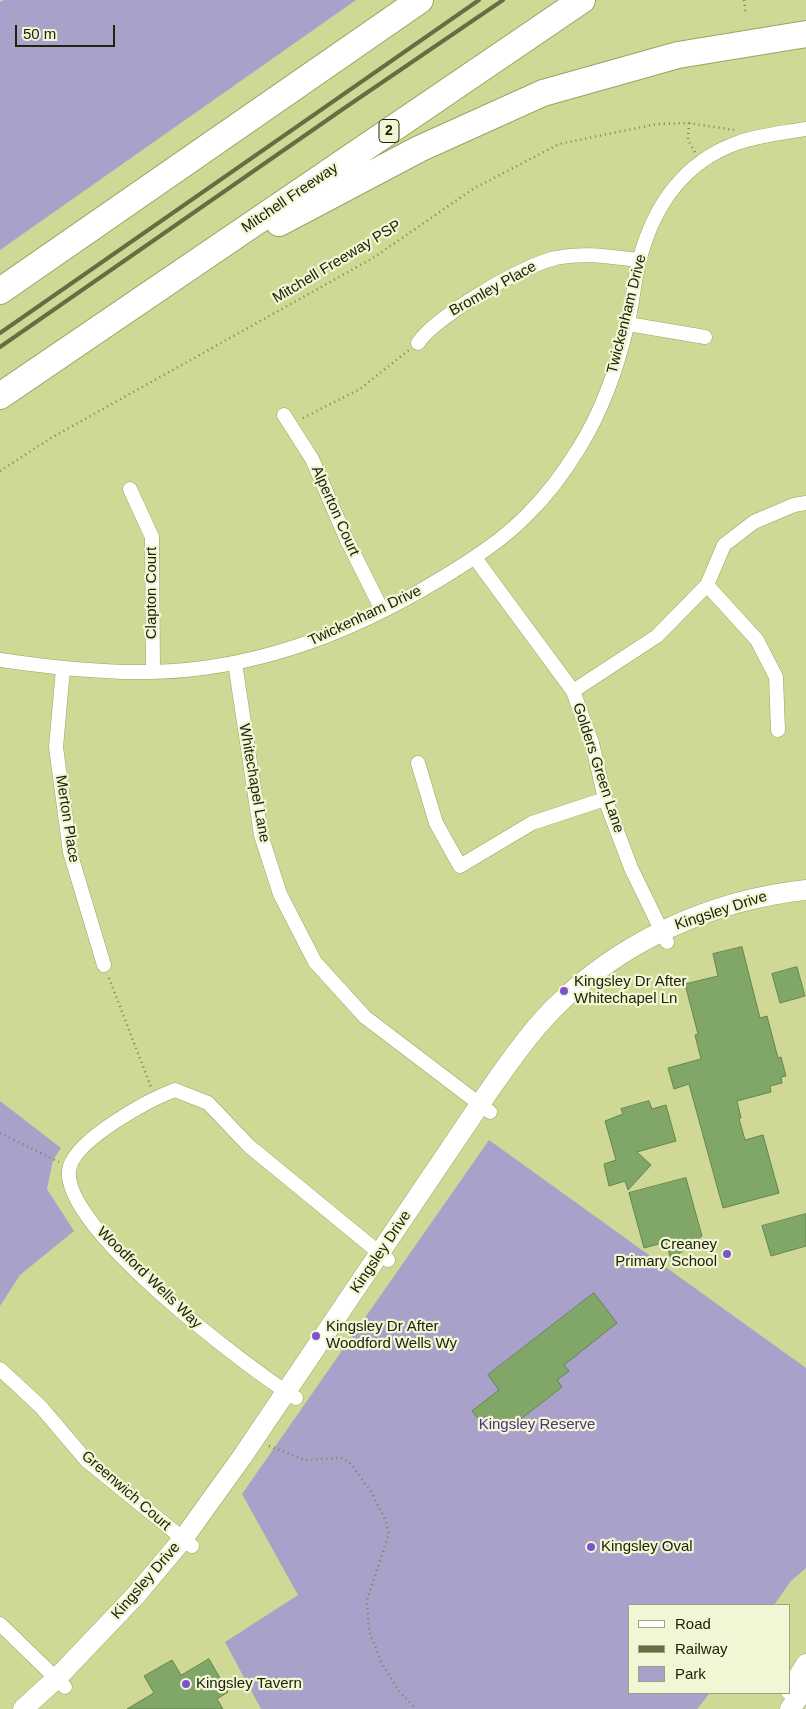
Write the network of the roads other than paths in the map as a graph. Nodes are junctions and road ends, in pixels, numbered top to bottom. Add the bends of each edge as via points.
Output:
1 (405, 0) edge
2 (420, 0) edge
3 (582, 0) edge
4 (806, 34) edge
5 (345, 53) junction
6 (806, 130) edge
7 (639, 260) junction
8 (196, 262) junction
9 (0, 292) edge
10 (628, 324) junction
11 (705, 337) dead end
12 (418, 344) road end
13 (0, 396) edge
14 (287, 420) road end
15 (130, 489) dead end
16 (806, 503) edge
17 (475, 558) junction
18 (707, 585) junction
19 (382, 610) junction
20 (0, 660) edge
21 (235, 663) junction
22 (63, 669) junction
23 (153, 672) junction
24 (573, 691) junction
25 (778, 730) dead end
26 (418, 763) dead end
27 (605, 799) junction
28 (806, 890) edge
29 (806, 903) edge
30 (665, 936) junction
31 (104, 965) road end
32 (485, 1108) junction
33 (384, 1257) junction
34 (0, 1369) edge
35 (290, 1394) junction
36 (187, 1542) junction
37 (0, 1624) edge
38 (805, 1666) edge
39 (61, 1683) junction
40 (806, 1687) edge
41 (791, 1688) edge
42 (786, 1694) edge
43 (23, 1709) edge
44 (42, 1709) edge
45 (774, 1709) edge
46 (790, 1709) edge

1 - 5 highway
2 - 5 highway
3 - 8 highway, Mitchell Freeway / 2
4 - 8 highway via 678,55 543,93 419,148 284,220
5 - 9 highway
6 - 7 street, Twickenham Drive via 746,140 704,160 681,179 663,202
7 - 10 street, Twickenham Drive
7 - 12 street, Bromley Place via 587,254 554,258 537,264 447,314 424,333
8 - 13 highway, Mitchell Freeway / 2
10 - 11 street
10 - 17 street, Twickenham Drive via 608,390 579,448 528,514
14 - 19 street, Alperton Court via 312,459
15 - 23 street, Clapton Court via 152,537
16 - 18 street via 754,522 724,545
17 - 19 street, Twickenham Drive via 407,599
17 - 24 street, Golders Green Lane
18 - 24 street via 657,636
18 - 25 street via 757,640 776,677
19 - 21 street, Twickenham Drive via 302,645
20 - 22 street, Twickenham Drive
21 - 23 street, Twickenham Drive
21 - 32 street, Whitechapel Lane via 261,835 280,894 315,962 365,1017
22 - 23 street, Twickenham Drive
22 - 31 street, Merton Place via 56,747 70,852
24 - 27 street, Golders Green Lane via 592,743
26 - 27 street via 436,823 460,866 532,823
27 - 30 street, Golders Green Lane via 632,868
28 - 30 main road, Kingsley Drive via 729,905
29 - 30 main road, Kingsley Drive via 736,915
30 - 32 main road, Kingsley Drive via 568,1010
32 - 33 main road, Kingsley Drive
33 - 35 main road, Kingsley Drive
33 - 35 street, Woodford Wells Way via 249,1146 208,1103 175,1090 156,1097 106,1128 74,1157 68,1176 72,1190 83,1211 120,1255 209,1336
34 - 36 street, Greenwich Court via 41,1406 86,1460
35 - 36 main road, Kingsley Drive
36 - 39 main road, Kingsley Drive via 145,1604
37 - 39 street
38 - 41 main road
39 - 43 main road, Kingsley Drive
39 - 44 main road, Kingsley Drive
40 - 46 main road
42 - 45 main road

